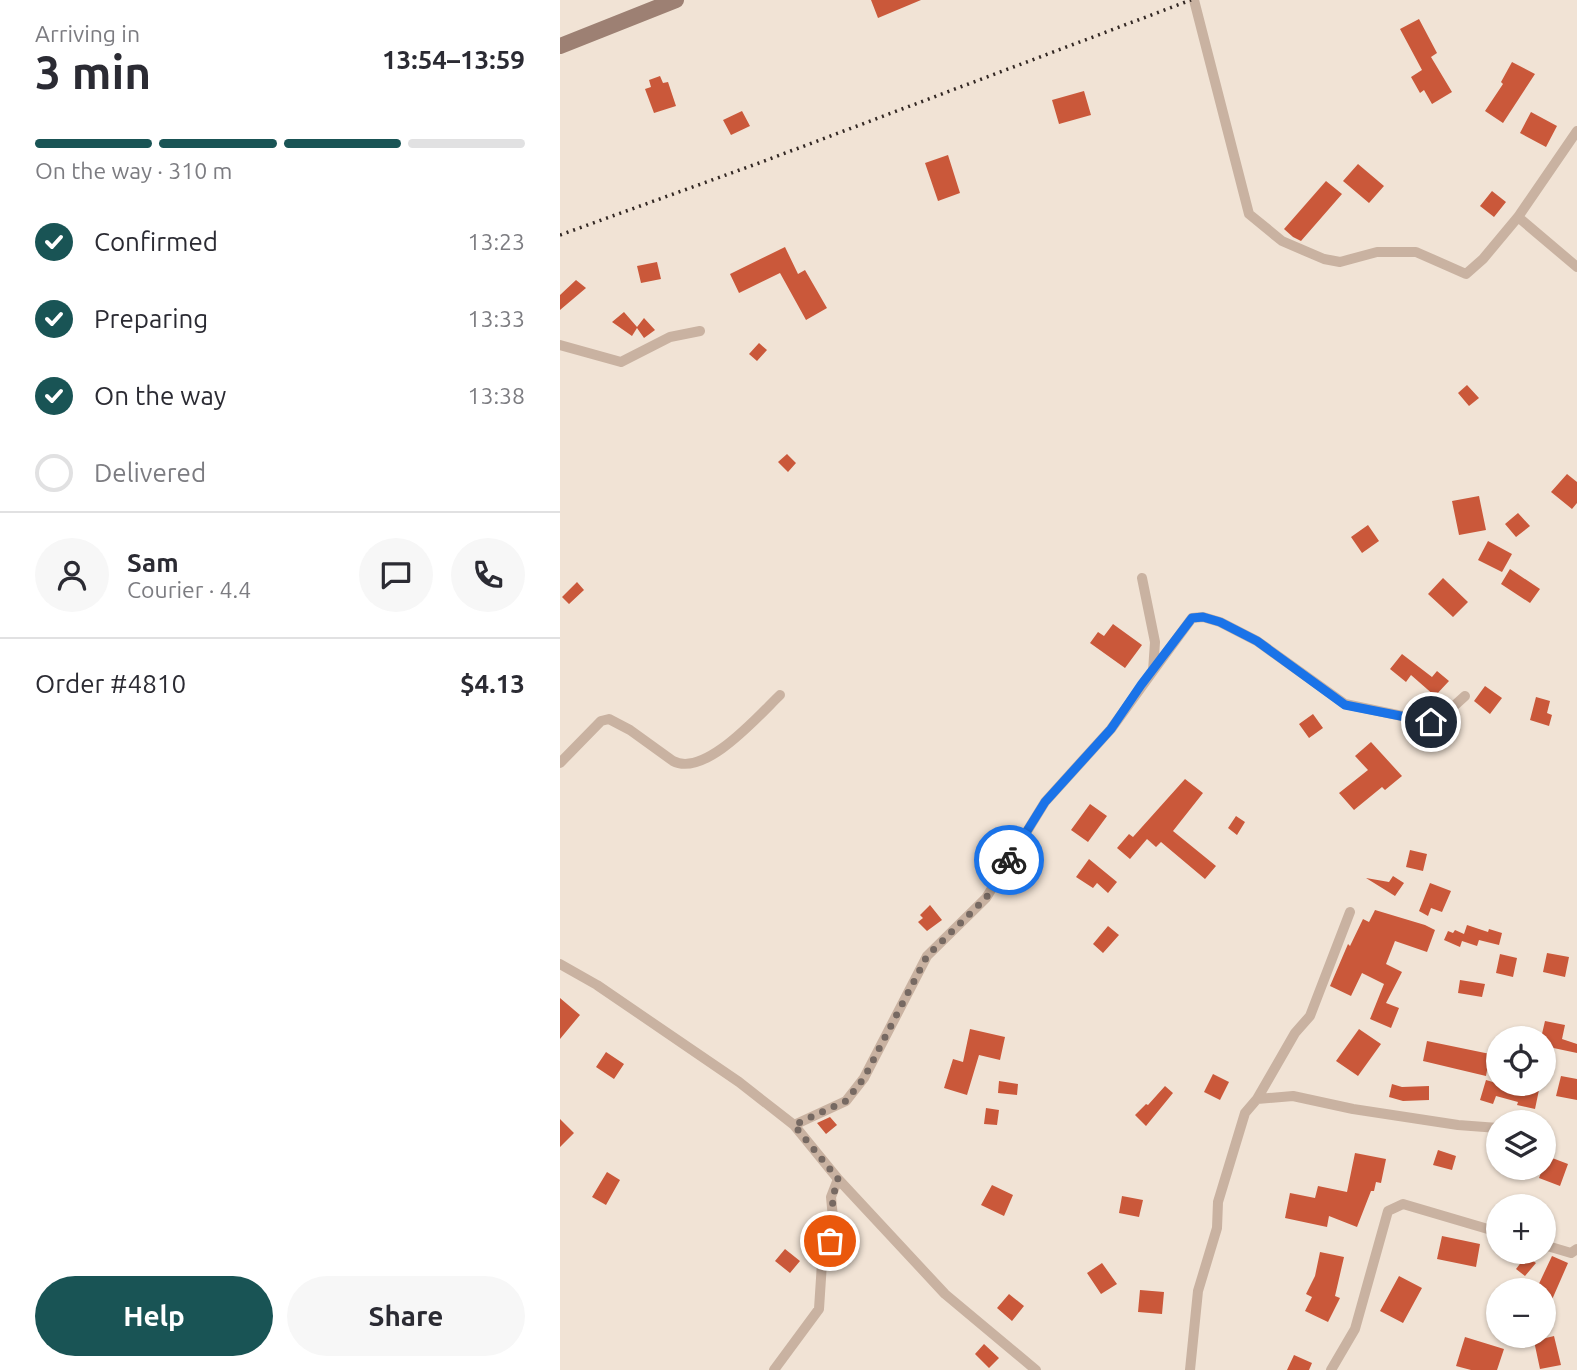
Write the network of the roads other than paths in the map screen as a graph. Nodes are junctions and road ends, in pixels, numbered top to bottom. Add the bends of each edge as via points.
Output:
1 (676, 0) edge
2 (1194, 0) edge
3 (560, 46) edge
4 (1577, 131) edge
5 (1518, 217) junction
6 (1577, 267) edge
7 (700, 331) dead end
8 (560, 345) edge
9 (1142, 578) dead end
10 (1153, 671) junction
11 (780, 695) dead end
12 (1465, 696) dead end
13 (560, 763) edge
14 (1350, 912) dead end
15 (560, 964) edge
16 (1257, 1098) junction
17 (794, 1125) junction
18 (1486, 1127) edge
19 (838, 1179) junction
20 (1486, 1228) edge
21 (1556, 1249) edge
22 (1577, 1249) edge
23 (774, 1370) edge
24 (1036, 1370) edge
25 (1190, 1370) edge
26 (1331, 1370) edge

1 - 3 main road
2 - 5 street via 1249,214 1282,241 1340,262 1377,252 1416,252 1466,274
4 - 5 street
5 - 6 street
7 - 8 street via 670,337 621,362
9 - 10 street via 1155,642
10 - 12 street via 1192,618 1203,617 1257,641 1345,705 1431,722
10 - 17 street via 1111,729 1045,802 986,898 927,956 864,1078 846,1101
11 - 13 street via 728,747 691,763 673,761 610,719 601,721
14 - 16 street via 1310,1016
15 - 17 street via 739,1082
16 - 18 street via 1293,1096
16 - 25 street via 1245,1113 1218,1202 1217,1228 1198,1291
17 - 19 street
19 - 23 street via 831,1197 833,1218 822,1263 819,1309
19 - 24 street via 945,1294
20 - 26 street via 1404,1205 1388,1211 1355,1329
21 - 22 street via 1571,1253

